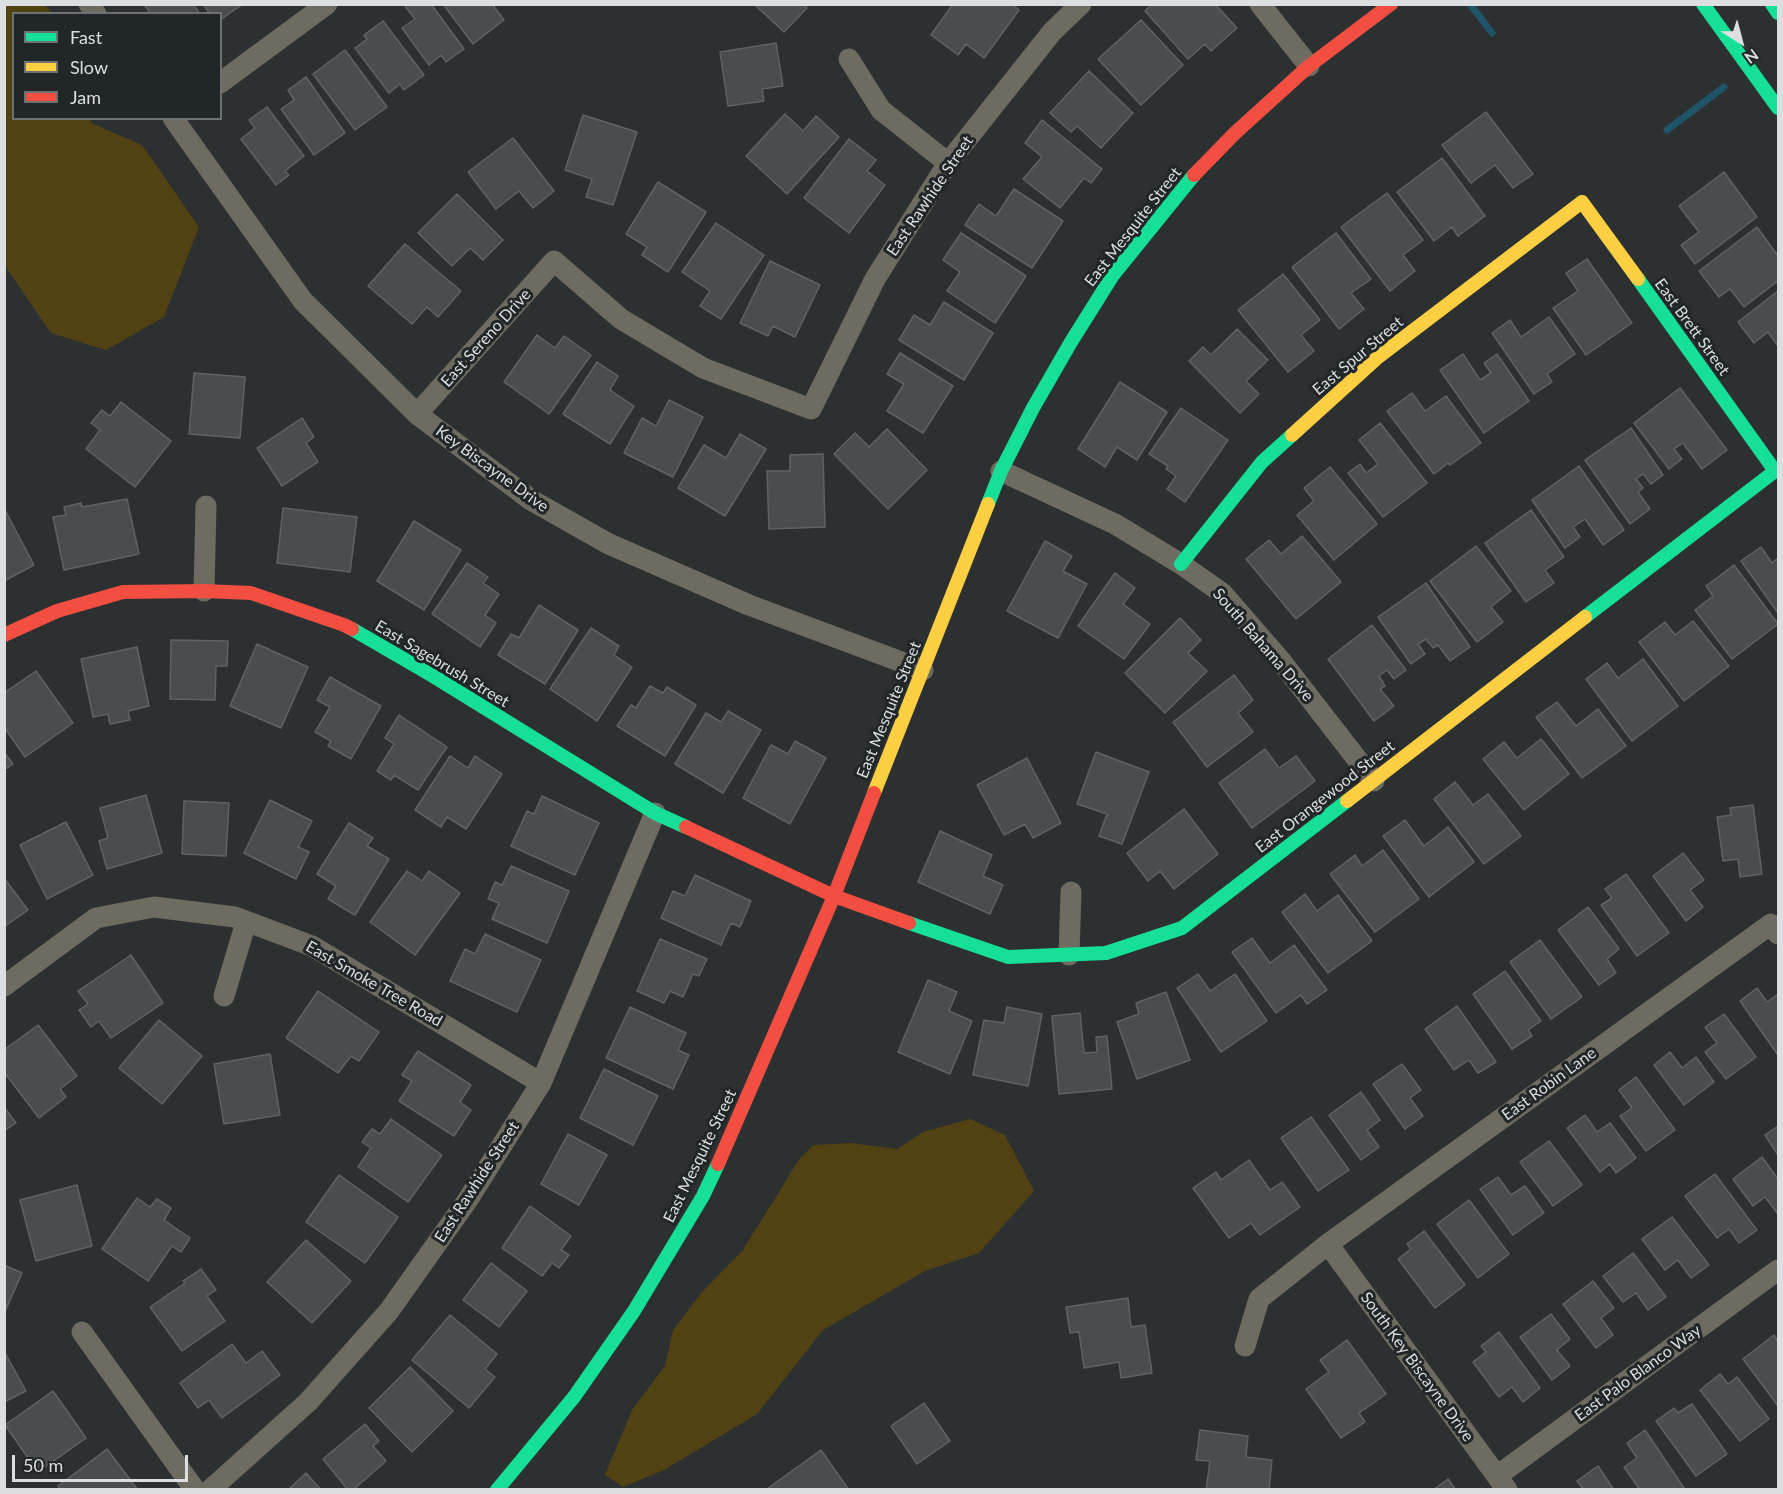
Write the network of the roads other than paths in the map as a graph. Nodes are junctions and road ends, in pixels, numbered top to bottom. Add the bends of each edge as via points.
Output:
1 (327, 4) edge
2 (1081, 4) edge
3 (1260, 4) edge
4 (1391, 4) edge
5 (1703, 4) edge
6 (1772, 4) edge
7 (1779, 14) edge
8 (849, 59) dead end
9 (1309, 66) junction
10 (222, 82) edge
11 (1779, 108) edge
12 (174, 120) edge
13 (948, 163) junction
14 (1582, 202) joint
15 (554, 261) joint
16 (417, 414) junction
17 (1001, 471) junction
18 (1774, 471) joint
19 (206, 506) dead end
20 (1181, 564) junction
21 (204, 591) junction
22 (4, 635) edge
23 (923, 670) junction
24 (1374, 781) junction
25 (655, 813) junction
26 (1071, 892) dead end
27 (834, 896) junction
28 (246, 922) junction
29 (1775, 929) edge
30 (1069, 955) junction
31 (4, 986) edge
32 (224, 996) dead end
33 (541, 1083) junction
34 (1328, 1244) junction
35 (1779, 1270) edge
36 (81, 1332) dead end
37 (1245, 1346) dead end
38 (1502, 1483) edge
39 (195, 1490) edge
40 (210, 1490) edge
41 (497, 1490) edge

1 - 10 street
2 - 13 street, East Rawhide Street via 1052,32
3 - 9 street
4 - 9 street, East Mesquite Street
5 - 11 street
6 - 7 street
8 - 13 street via 881,110
9 - 17 street, East Mesquite Street via 1188,181 1113,275 1038,398
12 - 16 street, Key Biscayne Drive via 303,301
13 - 15 street, East Rawhide Street via 875,279 811,409 703,368 621,319
14 - 18 street, East Brett Street
14 - 20 street, East Spur Street via 1368,366 1262,462
15 - 16 street, East Sereno Drive
16 - 23 street, Key Biscayne Drive via 531,500 609,544 749,605
17 - 20 street, South Bahama Drive via 1115,524
17 - 23 street, East Mesquite Street
18 - 24 street, East Orangewood Street
19 - 21 street
20 - 24 street, South Bahama Drive via 1222,593 1281,661
21 - 22 street, East Sagebrush Street via 123,592 57,611
21 - 25 street, East Sagebrush Street via 251,593 344,625
23 - 27 street, East Mesquite Street
24 - 30 street, East Orangewood Street via 1182,928 1106,953
25 - 27 street, East Sagebrush Street
25 - 33 street, East Rawhide Street
26 - 30 street
27 - 30 street, East Orangewood Street via 1008,957
27 - 41 street, East Mesquite Street via 698,1205 634,1311 574,1397
28 - 31 street, East Smoke Tree Road via 235,917 154,907 96,918
28 - 32 street
28 - 33 street, East Smoke Tree Road via 312,946
29 - 34 street, East Robin Lane
33 - 40 street, East Rawhide Street via 470,1198 389,1311 308,1402
34 - 37 street, East Robin Lane via 1259,1299
34 - 38 street, South Key Biscayne Drive
35 - 38 street, East Palo Blanco Way
36 - 39 street

